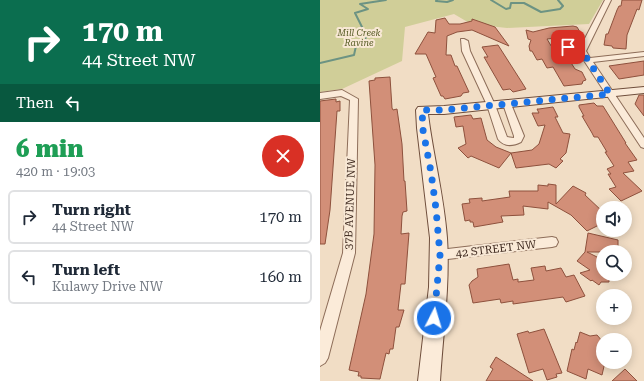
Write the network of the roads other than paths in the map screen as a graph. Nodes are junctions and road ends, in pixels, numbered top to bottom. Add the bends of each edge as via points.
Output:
1 (608, 0) edge
2 (464, 41) dead end
3 (568, 47) dead end
4 (582, 51) junction
5 (644, 54) edge
6 (590, 60) junction
7 (644, 90) edge
8 (610, 94) junction
9 (320, 96) edge
10 (507, 104) junction
11 (491, 105) junction
12 (644, 145) edge
13 (552, 242) dead end
14 (440, 255) junction
15 (320, 358) edge
16 (429, 381) edge

1 - 4 street
2 - 11 street via 466,51
3 - 4 street
4 - 6 street
5 - 6 street
6 - 8 street
7 - 8 street
8 - 10 street
8 - 12 street
9 - 15 street, 37B AVENUE NW via 342,93 354,99 350,253
10 - 11 street
10 - 11 street via 519,136 514,142 503,139
11 - 14 street via 422,110
13 - 14 street, 42 STREET NW
14 - 16 street

